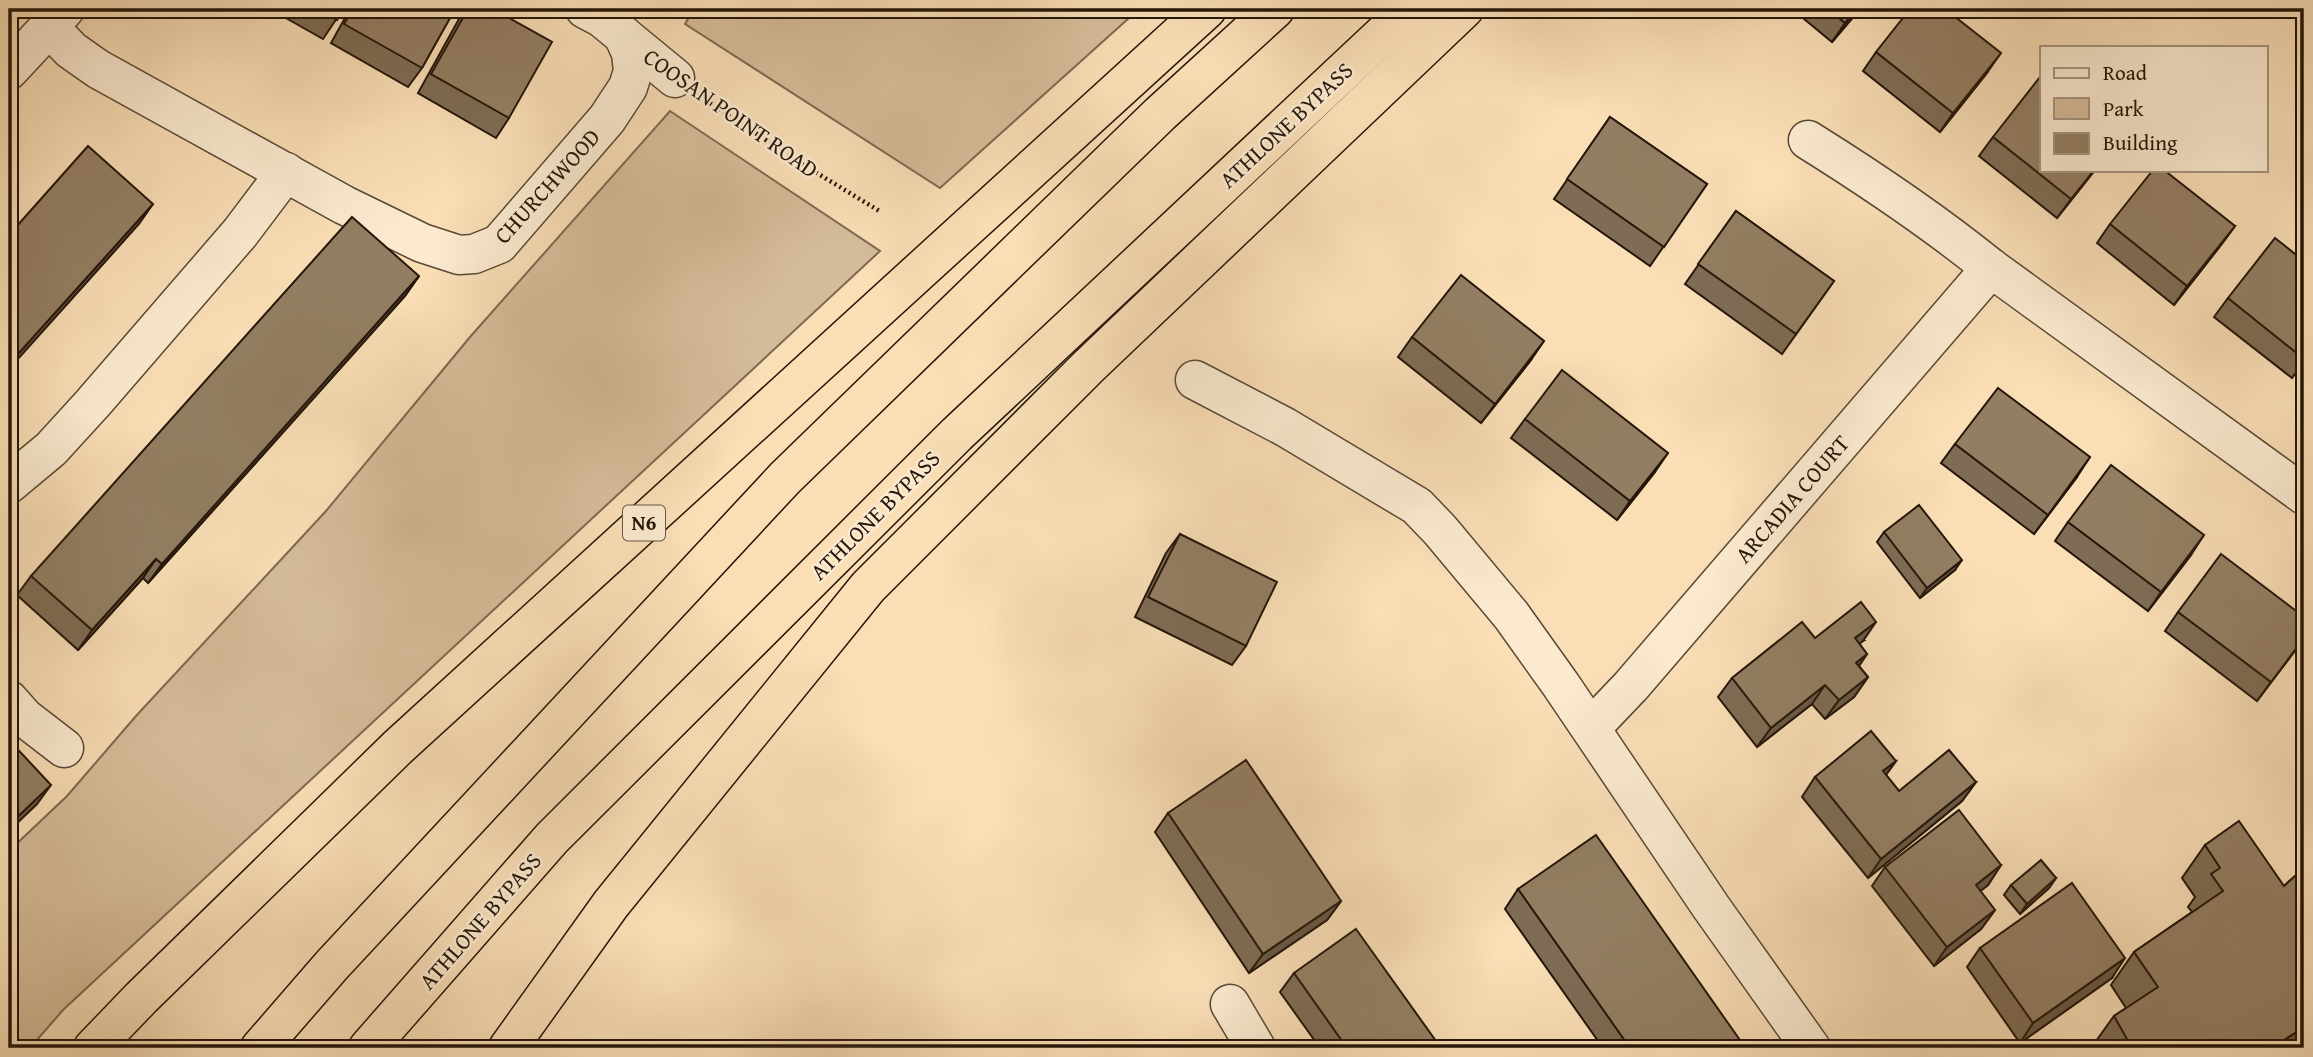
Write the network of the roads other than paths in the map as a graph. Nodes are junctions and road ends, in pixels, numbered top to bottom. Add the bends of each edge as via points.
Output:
1 (585, 9) edge
2 (1207, 9) edge
3 (1275, 9) edge
4 (1410, 9) edge
5 (1464, 9) edge
6 (57, 18) edge
7 (623, 35) junction
8 (9, 70) edge
9 (675, 78) road end
10 (1808, 140) dead end
11 (286, 172) junction
12 (1992, 268) junction
13 (1195, 380) dead end
14 (9, 484) edge
15 (2304, 495) edge
16 (9, 701) edge
17 (1591, 728) junction
18 (64, 748) dead end
19 (1230, 1004) dead end
20 (93, 1048) edge
21 (260, 1048) edge
22 (368, 1048) edge
23 (508, 1048) edge
24 (1256, 1048) edge
25 (1811, 1048) edge

1 - 7 street, COOSAN POINT ROAD
2 - 20 highway, N6 via 398,747
3 - 21 highway via 1160,114 785,478
4 - 22 highway, ATHLONE BYPASS via 957,434 710,680 552,838
5 - 23 highway via 1088,367 868,587 611,904
6 - 8 street, CHURCHWOOD
6 - 11 street, CHURCHWOOD via 71,50 97,69
7 - 9 street, COOSAN POINT ROAD
7 - 11 street, CHURCHWOOD via 633,71 628,87 607,119 512,231 486,251 459,255 422,243
10 - 12 street via 1891,192
11 - 14 street via 240,233 93,402 51,449
12 - 15 street
12 - 17 street, ARCADIA COURT
13 - 17 street via 1286,427 1417,506 1511,615
16 - 18 street
17 - 25 street
19 - 24 street

